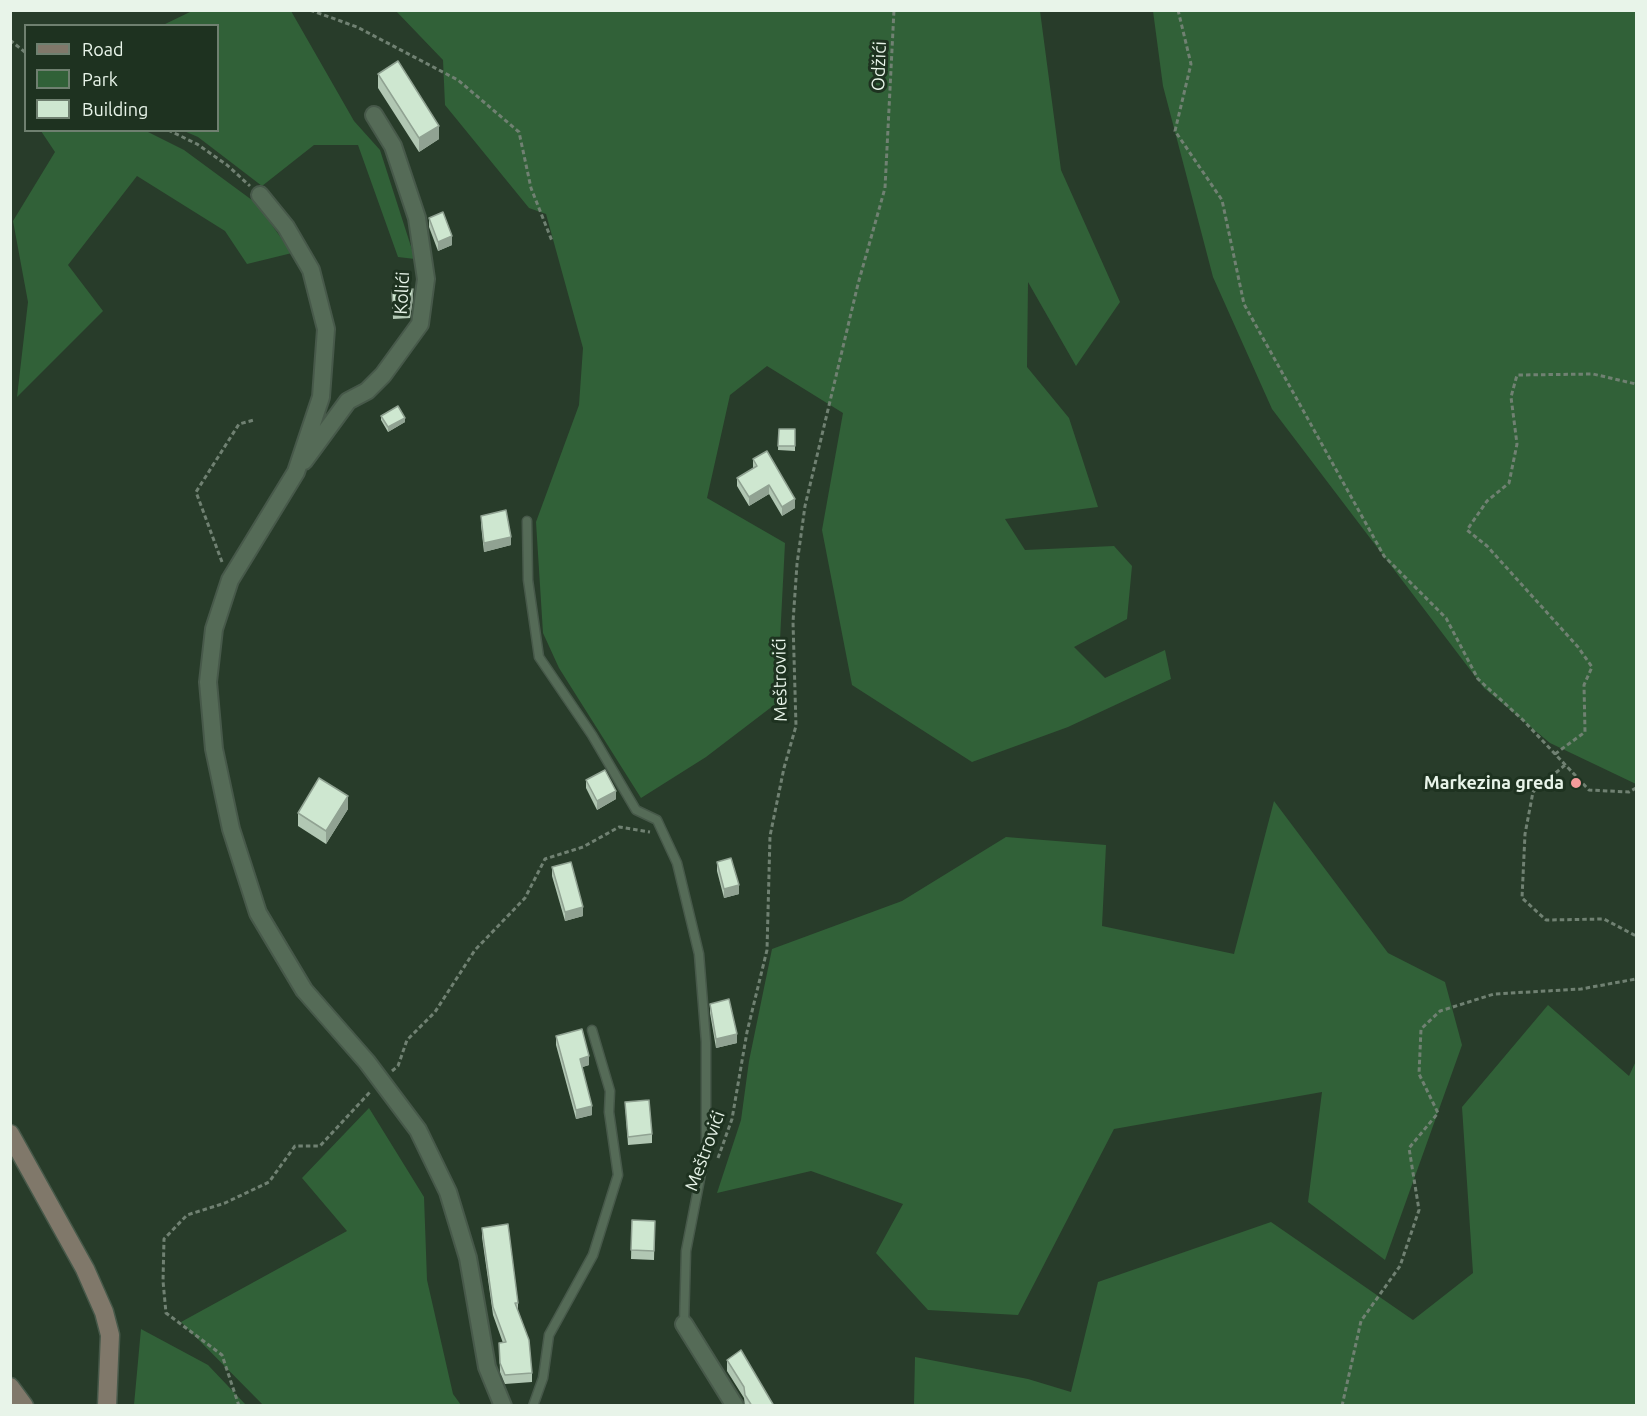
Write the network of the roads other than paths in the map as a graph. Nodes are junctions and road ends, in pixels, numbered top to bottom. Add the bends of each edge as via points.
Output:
1 (374, 115) dead end
2 (260, 195) road end
3 (296, 472) junction
4 (527, 521) dead end
5 (592, 1030) dead end
6 (10, 1134) edge
7 (684, 1324) joint
8 (10, 1387) edge
9 (24, 1406) edge
10 (106, 1406) edge
11 (503, 1406) edge
12 (533, 1406) edge
13 (735, 1406) edge

1 - 3 street, Kolići via 393,146 417,218 426,279 420,324 383,375 367,391 348,401
2 - 3 street via 286,227 311,270 326,329 321,397
3 - 11 street via 230,580 214,629 209,693 216,760 231,829 254,902 304,990 368,1062 418,1130 448,1192 468,1258 487,1367
4 - 7 lane via 528,580 539,657 636,810 657,820 677,863 699,954 706,1042 706,1148 686,1251
5 - 12 lane via 610,1091 609,1112 618,1174 593,1255 549,1335 543,1378
6 - 10 street via 104,1312 110,1335
7 - 13 street
8 - 9 street

